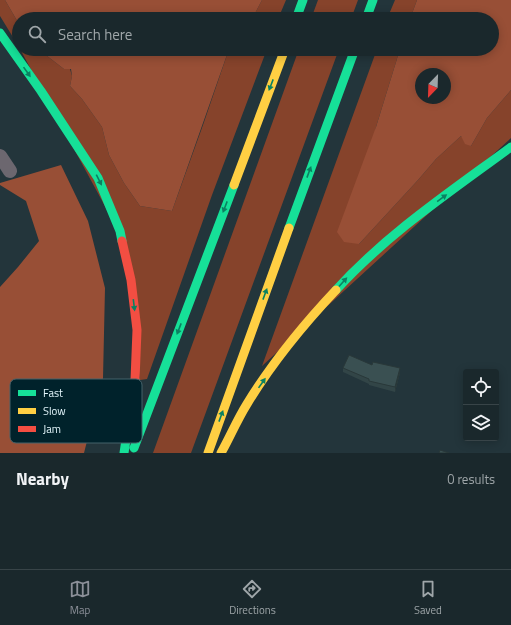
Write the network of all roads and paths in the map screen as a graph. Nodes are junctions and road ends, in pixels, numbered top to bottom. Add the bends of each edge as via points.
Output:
1 (303, 0) edge
2 (373, 0) edge
3 (299, 12) edge
4 (369, 12) edge
5 (2, 35) edge
6 (12, 50) edge
7 (16, 56) edge
8 (282, 56) edge
9 (352, 56) edge
10 (511, 147) edge
11 (0, 156) edge
12 (10, 171) dead end
13 (135, 379) edge
14 (142, 427) edge
15 (126, 443) edge
16 (136, 443) edge
17 (124, 453) edge
18 (132, 453) edge
19 (208, 453) edge
20 (221, 453) edge

1 - 3 highway
2 - 4 highway
5 -> 6 highway
7 -> 13 highway via 98,178 120,231 131,280 137,330
8 -> 14 highway
19 -> 9 highway
20 -> 10 highway via 247,404 278,359 312,316 354,270 401,228
11 - 12 street
15 -> 17 highway
16 -> 18 highway

